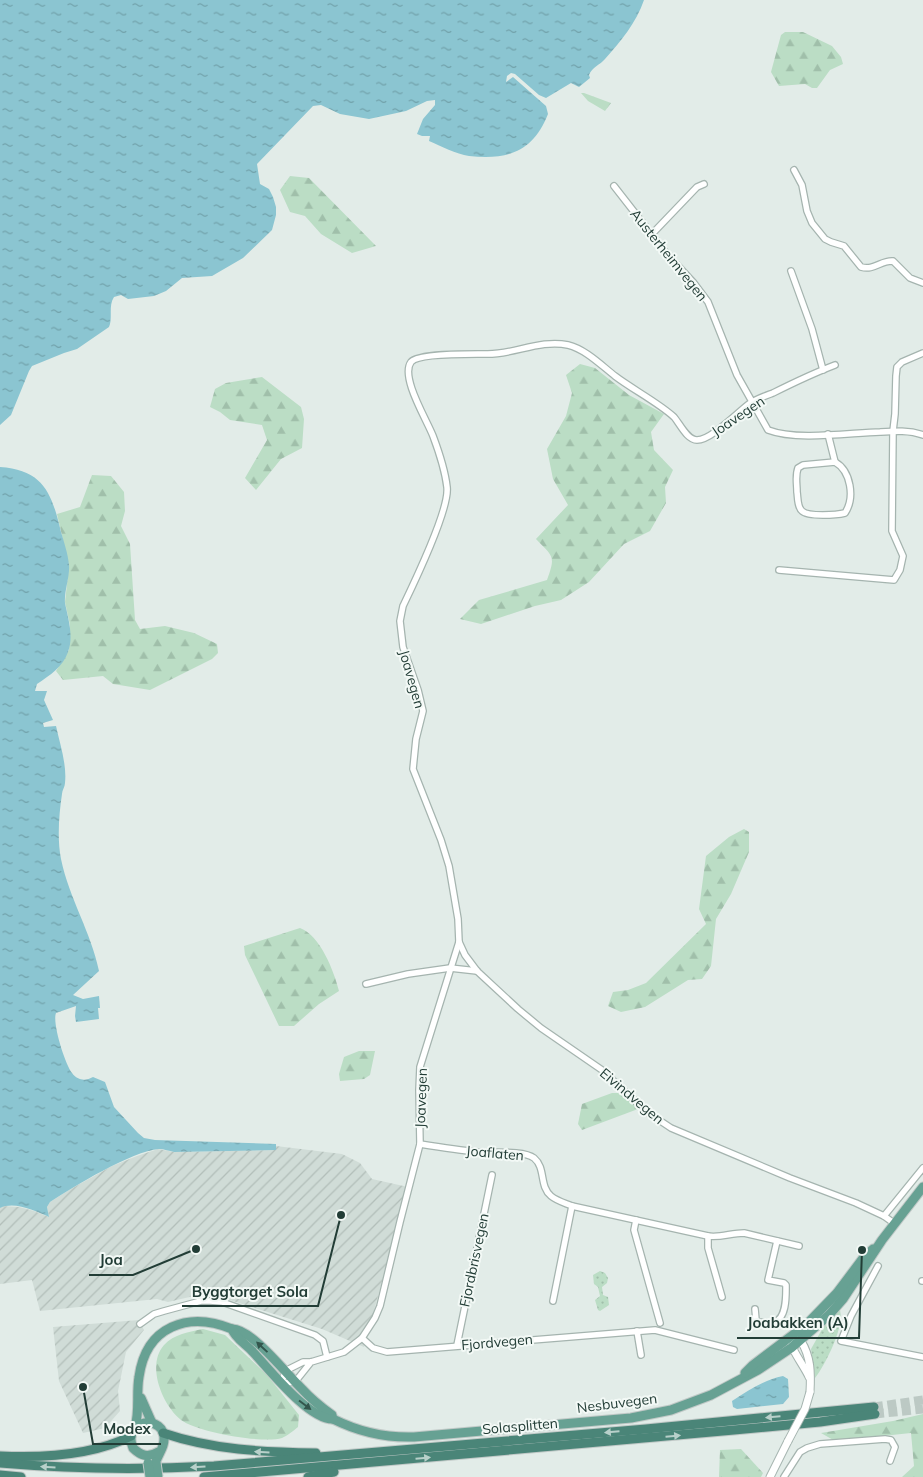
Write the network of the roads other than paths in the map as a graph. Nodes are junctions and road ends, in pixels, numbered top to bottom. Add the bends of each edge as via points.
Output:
1 (794, 170) dead end
2 (704, 184) dead end
3 (614, 186) dead end
4 (652, 234) junction
5 (791, 271) dead end
6 (923, 283) edge
7 (923, 353) edge
8 (835, 365) dead end
9 (823, 370) junction
10 (752, 402) junction
11 (893, 431) junction
12 (828, 434) junction
13 (923, 435) edge
14 (835, 462) junction
15 (778, 570) dead end
16 (459, 942) junction
17 (450, 968) junction
18 (477, 971) junction
19 (366, 984) dead end
20 (420, 1144) junction
21 (923, 1168) edge
22 (492, 1175) dead end
23 (923, 1187) edge
24 (572, 1206) junction
25 (884, 1216) junction
26 (636, 1220) junction
27 (894, 1224) junction
28 (708, 1236) junction
29 (777, 1241) junction
30 (799, 1246) dead end
31 (867, 1259) junction
32 (722, 1297) dead end
33 (553, 1301) dead end
34 (755, 1309) dead end
35 (660, 1323) dead end
36 (140, 1324) dead end
37 (232, 1329) junction
38 (637, 1332) junction
39 (362, 1338) junction
40 (790, 1338) junction
41 (801, 1341) junction
42 (457, 1345) junction
43 (791, 1348) junction
44 (734, 1350) dead end
45 (641, 1355) dead end
46 (327, 1357) junction
47 (923, 1357) edge
48 (311, 1362) junction
49 (285, 1371) junction
50 (810, 1377) junction
51 (739, 1379) junction
52 (295, 1382) junction
53 (282, 1383) junction
54 (139, 1391) junction
55 (333, 1419) junction
56 (152, 1423) junction
57 (136, 1427) junction
58 (163, 1433) junction
59 (131, 1436) junction
60 (158, 1452) junction
61 (363, 1454) junction
62 (0, 1456) edge
63 (149, 1460) junction
64 (890, 1461) dead end
65 (375, 1462) junction
66 (0, 1463) edge
67 (0, 1475) edge
68 (21, 1477) edge
69 (150, 1477) edge
70 (158, 1477) edge
71 (204, 1477) edge
72 (308, 1477) edge
73 (770, 1477) edge
74 (784, 1477) edge

1 - 6 street via 802,185 812,223 825,239 844,246 862,267 872,268 893,261 910,278
2 - 4 street via 697,187
3 - 4 street, Austerheimvegen
4 - 10 street, Austerheimvegen via 708,302 737,375
5 - 9 street
7 - 11 street via 897,367
8 - 9 street, Joavegen
9 - 10 street, Joavegen
10 - 12 street, Austerheimvegen via 768,430 792,436
10 - 16 street, Joavegen via 721,429 701,440 694,440 670,414 583,352 568,345 544,344 494,354 434,356 411,362 408,371 415,398 433,435 448,488 446,506 403,606 400,621 402,647 423,711 413,770 449,866
11 - 12 street, Austerheimvegen
11 - 13 street, Austerheimvegen
11 - 15 street via 892,531 903,556 894,580
12 - 14 street
14 - 14 street via 841,465 850,486 850,506 845,513 837,515 802,512 797,490 798,468
16 - 17 street, Joavegen
16 - 18 street, Eivindvegen
17 - 18 street
17 - 19 street
17 - 20 street, Joavegen via 420,1067
18 - 25 street, Eivindvegen via 540,1028 602,1070 647,1112 671,1128
20 - 24 street, Joaflaten via 532,1156 540,1165 543,1183 550,1194
20 - 39 street, Joavegen via 380,1306
21 - 25 street
22 - 42 street, Fjordbrisvegen
23 - 27 main road, Nesbuvegen
24 - 26 street, Joaflaten
24 - 33 street
25 - 27 street, Eivindvegen
26 - 28 street, Joaflaten
26 - 35 street via 634,1230
27 - 31 main road, Nesbuvegen
28 - 29 street, Joaflaten via 734,1233
28 - 32 street via 708,1248
29 - 30 street, Joaflaten
29 - 34 street via 768,1280 786,1285 783,1314 774,1322 758,1322
31 - 40 main road, Nesbuvegen
31 - 41 main road, Nesbuvegen via 843,1299
31 - 47 street via 880,1267 851,1316 841,1341
36 - 46 street via 154,1314 193,1302 222,1302 315,1335 323,1341
49 -> 37 main road, Nesbuvegen via 253,1340
37 - 53 main road
37 - 54 main road, Nesbuvegen via 194,1321 168,1329 145,1354 138,1379
38 - 42 street, Fjordvegen
38 - 44 street, Fjordvegen via 660,1331
38 - 45 street
39 - 42 street, Fjordvegen via 373,1348 387,1352
39 - 46 street, Joavegen via 344,1352
40 - 41 street
40 - 43 street
40 - 51 main road, Nesbuvegen
41 - 43 main road, Nesbuvegen
41 - 50 street via 810,1362
43 - 50 street
43 - 51 main road, Nesbuvegen
46 - 48 street, Joavegen
48 - 49 street, Joavegen via 303,1362
48 - 52 street
49 - 52 main road, Nesbuvegen
49 - 53 street
50 - 73 street, bridge via 805,1409
51 - 55 main road, Nesbuvegen via 672,1410 609,1420 402,1437 371,1433
52 - 53 street
52 - 55 main road, Nesbuvegen
53 -> 55 main road via 312,1411
54 - 56 main road
54 - 57 main road, Nesbuvegen
56 - 57 main road
56 - 58 main road
57 - 59 main road
58 - 60 main road via 164,1443
61 -> 58 highway via 252,1451 201,1444
59 - 62 highway via 67,1455
59 - 63 main road via 133,1448
60 - 63 main road
60 - 63 main road via 149,1456
65 -> 61 highway, Solasplitten via 772,1427 874,1411
61 -> 66 highway, Solasplitten via 167,1468 78,1468
63 - 69 main road, bridge
63 - 70 main road, bridge
64 - 74 street via 894,1447 891,1440 820,1444 800,1452
65 - 71 highway, Solasplitten
65 - 72 highway via 352,1470
67 - 68 highway

